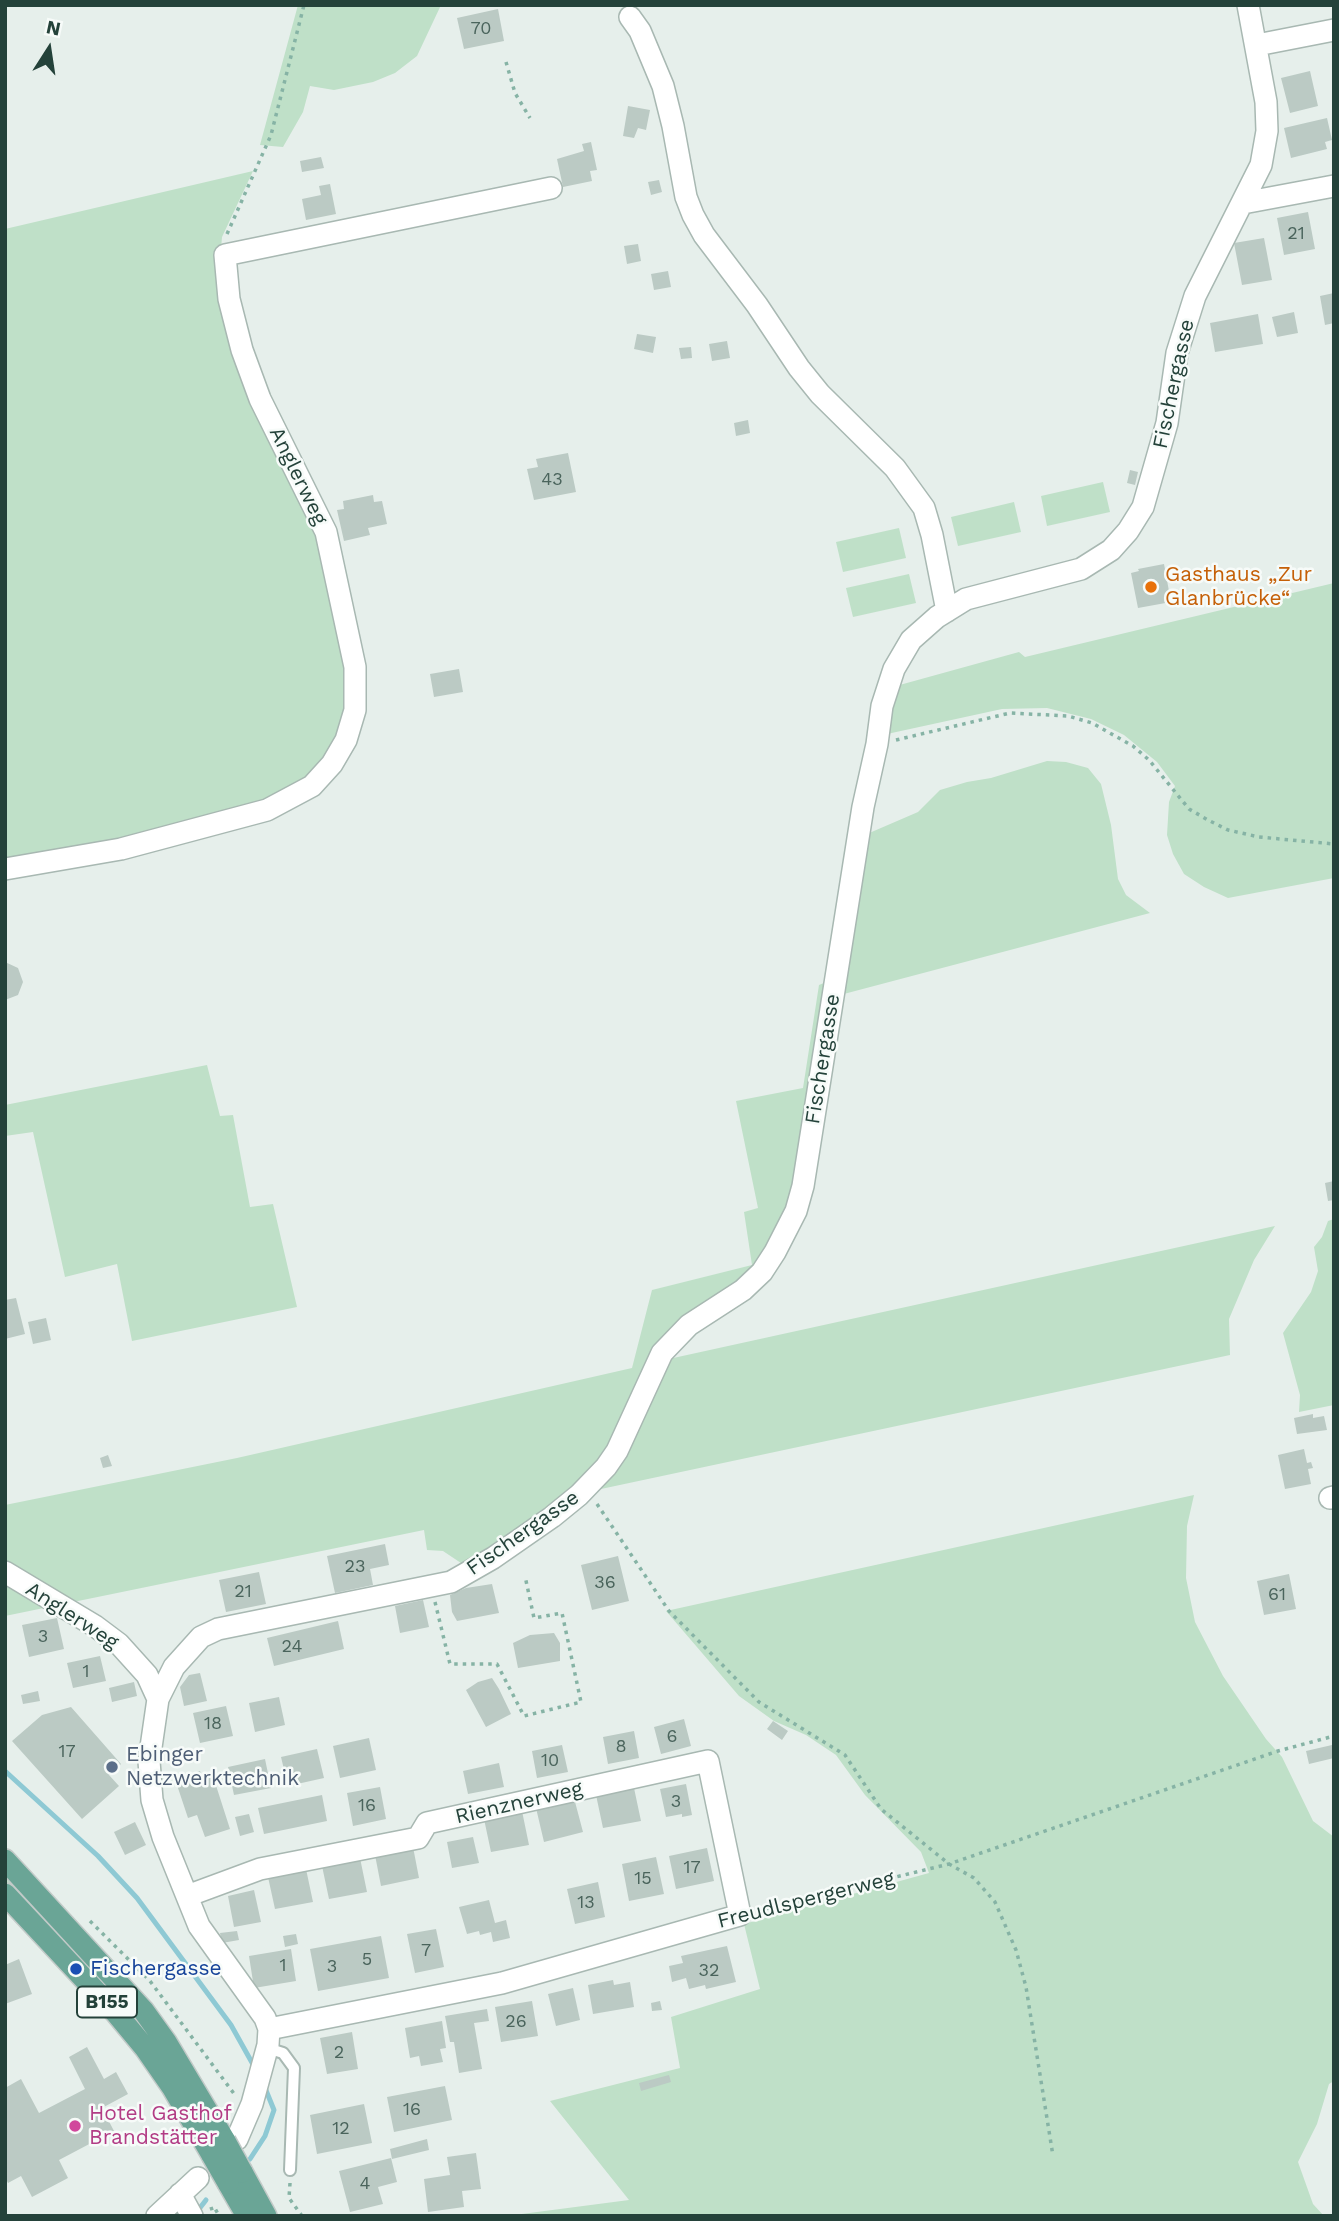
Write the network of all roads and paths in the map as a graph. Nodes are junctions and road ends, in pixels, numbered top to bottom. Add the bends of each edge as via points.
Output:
1 (304, 5) edge
2 (1248, 5) edge
3 (630, 17) dead end
4 (1334, 30) edge
5 (1257, 45) junction
6 (506, 62) dead end
7 (530, 118) dead end
8 (1334, 186) edge
9 (551, 188) dead end
10 (1243, 203) junction
11 (225, 255) junction
12 (947, 611) junction
13 (877, 744) junction
14 (1334, 844) edge
15 (5, 869) edge
16 (586, 1488) junction
17 (5, 1572) edge
18 (525, 1576) dead end
19 (432, 1586) junction
20 (158, 1699) junction
21 (1334, 1736) edge
22 (5, 1860) edge
23 (949, 1864) junction
24 (5, 1894) edge
25 (187, 1896) junction
26 (740, 1915) junction
27 (266, 2048) junction
28 (224, 2145) junction
29 (1053, 2156) dead end
30 (290, 2170) joint
31 (198, 2178) dead end
32 (235, 2178) junction
33 (186, 2206) edge
34 (223, 2207) dead end
35 (213, 2213) dead end
36 (157, 2216) edge
37 (247, 2216) edge
38 (267, 2216) edge
39 (302, 2216) edge

1 - 11 path via 271,135 225,240
2 - 5 street, Fischergasse
3 - 12 street via 663,86 693,215 799,368 895,468 924,508
4 - 5 street
5 - 10 street, Fischergasse via 1267,131 1261,165
6 - 7 path via 515,93
8 - 10 street
9 - 11 street
10 - 12 street, Fischergasse via 1195,296 1177,354 1167,423 1152,480 1129,531 1111,550 1081,569 966,599
11 - 15 street, Anglerweg via 229,299 242,350 326,532 355,667 355,710 346,740 312,786 267,810 121,849
12 - 13 street, Fischergasse via 911,640 894,669
13 - 14 path via 1010,713 1068,716 1093,723 1133,746 1189,808 1208,821 1259,837
13 - 16 street, Fischergasse via 796,1211 762,1272 689,1325 662,1353 627,1433
16 - 19 street, Fischergasse via 493,1558 451,1582
16 - 23 path via 669,1611 759,1702 845,1755 881,1809
17 - 20 street, Anglerweg via 119,1644 147,1675
18 - 19 path via 534,1618 562,1613 581,1702 524,1716 497,1664 450,1664
19 - 20 street, Fischergasse via 218,1629 201,1637 174,1667
20 - 25 street, Fischergasse via 149,1761 152,1800
21 - 23 path, Freudlspergerweg
22 - 28 main road, B155 via 143,2011 179,2062
23 - 26 path, Freudlspergerweg
23 - 29 path via 983,1886 1016,1950
24 - 28 main road, B155 via 116,2013 172,2087
25 - 26 street, Rienznerweg via 260,1869 418,1838 427,1823 708,1761
25 - 27 street, Fischergasse via 199,1926 265,2018
26 - 27 street, Freudlspergerweg
27 - 28 street via 256,2091
27 - 30 lane via 283,2053 294,2068
28 - 32 main road, B155, bridge
30 - 39 path via 289,2198
31 - 33 street
32 - 37 main road, B155
32 - 38 main road, B155
33 - 36 street
34 - 35 path

